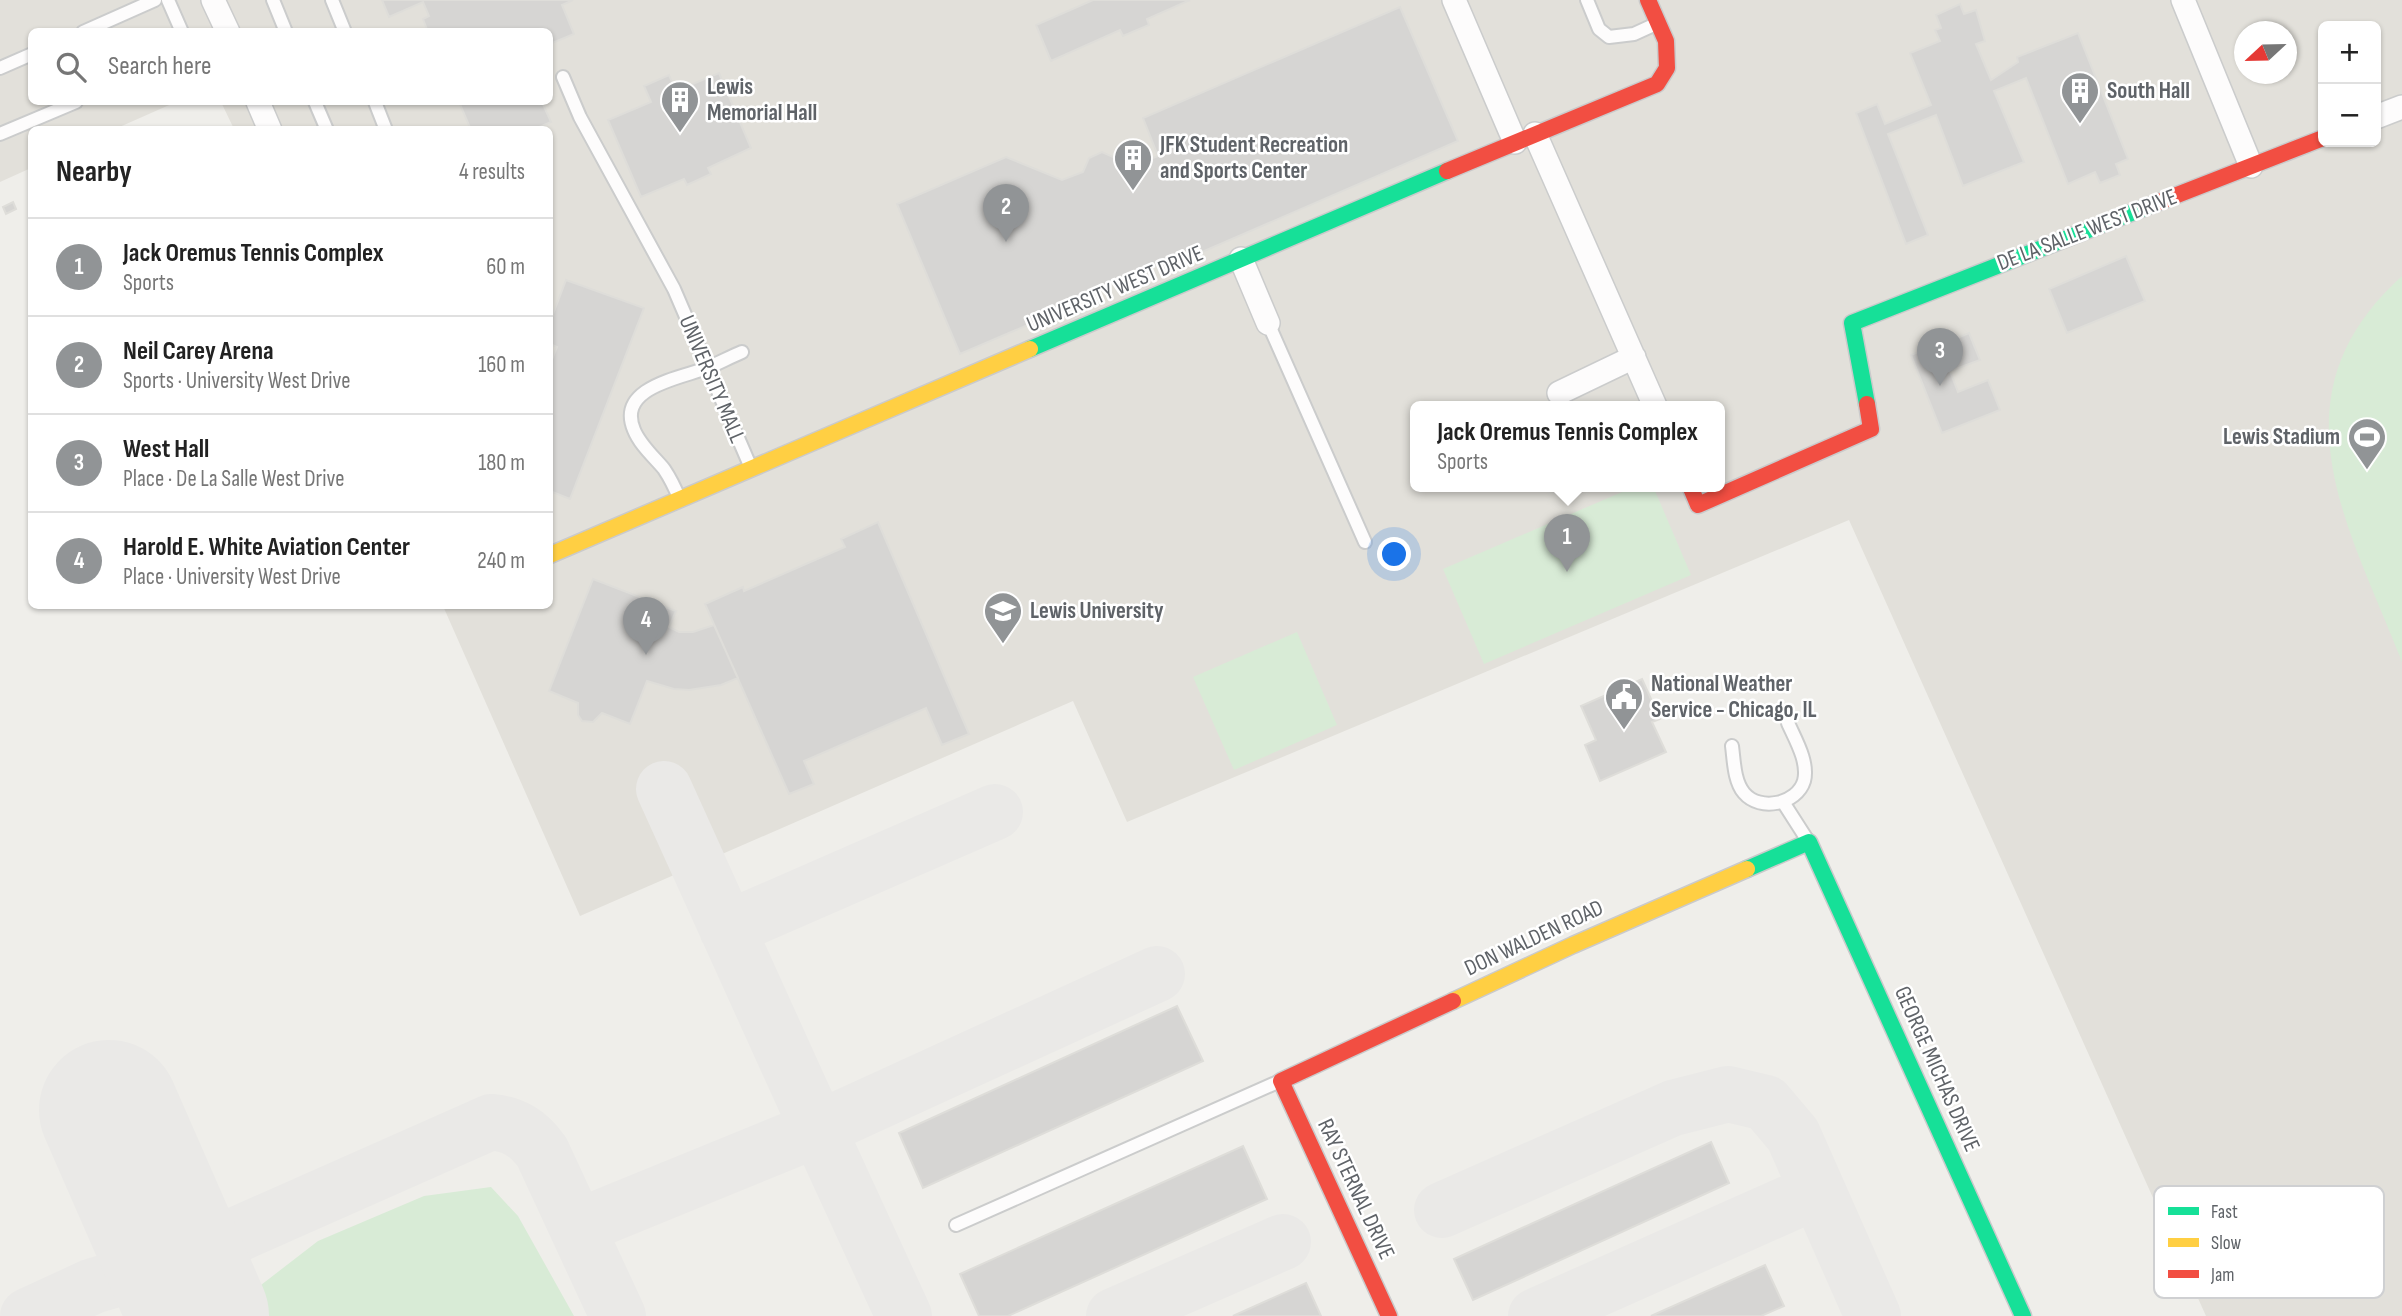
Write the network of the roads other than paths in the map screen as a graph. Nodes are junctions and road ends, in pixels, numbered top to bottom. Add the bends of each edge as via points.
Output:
1 (155, 0) edge
2 (168, 0) edge
3 (213, 0) edge
4 (273, 0) edge
5 (332, 0) edge
6 (1454, 0) edge
7 (1587, 0) edge
8 (1648, 0) edge
9 (2183, 0) edge
10 (1658, 23) junction
11 (92, 28) edge
12 (180, 28) edge
13 (226, 28) edge
14 (284, 28) edge
15 (343, 28) edge
16 (28, 56) edge
17 (0, 68) edge
18 (563, 77) dead end
19 (69, 105) edge
20 (259, 105) edge
21 (316, 105) edge
22 (376, 105) edge
23 (2402, 107) edge
24 (2381, 115) edge
25 (268, 126) edge
26 (325, 126) edge
27 (384, 126) edge
28 (0, 134) edge
29 (1525, 138) junction
30 (2318, 140) edge
31 (2251, 166) junction
32 (1241, 259) junction
33 (1268, 323) joint
34 (742, 352) dead end
35 (1634, 357) junction
36 (707, 368) junction
37 (1559, 393) dead end
38 (1653, 401) edge
39 (751, 468) junction
40 (1693, 492) edge
41 (679, 499) junction
42 (1365, 542) dead end
43 (553, 554) edge
44 (1788, 723) dead end
45 (1732, 746) dead end
46 (1783, 802) junction
47 (1808, 842) junction
48 (1281, 1081) junction
49 (956, 1225) dead end
50 (1389, 1316) edge
51 (2023, 1316) edge

1 - 11 lane
2 - 12 lane
3 - 13 street
4 - 14 lane
5 - 15 lane
6 - 29 street
7 - 10 lane via 1599,29 1609,37 1634,34
8 - 10 street
9 - 31 street
10 - 29 street, UNIVERSITY WEST DRIVE via 1666,41 1667,68 1657,84
16 - 17 lane
18 - 36 lane, UNIVERSITY MALL via 674,289
19 - 28 lane
20 - 25 street
21 - 26 lane
22 - 27 lane
23 - 24 street
29 - 32 street, UNIVERSITY WEST DRIVE
29 - 35 street
30 - 31 street, DE LA SALLE WEST DRIVE
31 - 40 street, DE LA SALLE WEST DRIVE via 1852,323 1871,429 1698,505
32 - 33 street
32 - 39 street, UNIVERSITY WEST DRIVE
33 - 42 lane
34 - 36 lane
35 - 37 street
35 - 38 street
36 - 39 lane, UNIVERSITY MALL
36 - 41 lane via 658,384 633,408 634,430 665,471
39 - 41 street, UNIVERSITY WEST DRIVE
41 - 43 street, UNIVERSITY WEST DRIVE
44 - 46 lane via 1800,749 1804,780
45 - 46 lane via 1735,775 1744,793 1762,803
46 - 47 lane
47 - 48 street, DON WALDEN ROAD
47 - 51 street, GEORGE MICHAS DRIVE
48 - 49 lane
48 - 50 street, RAY STERNAL DRIVE

